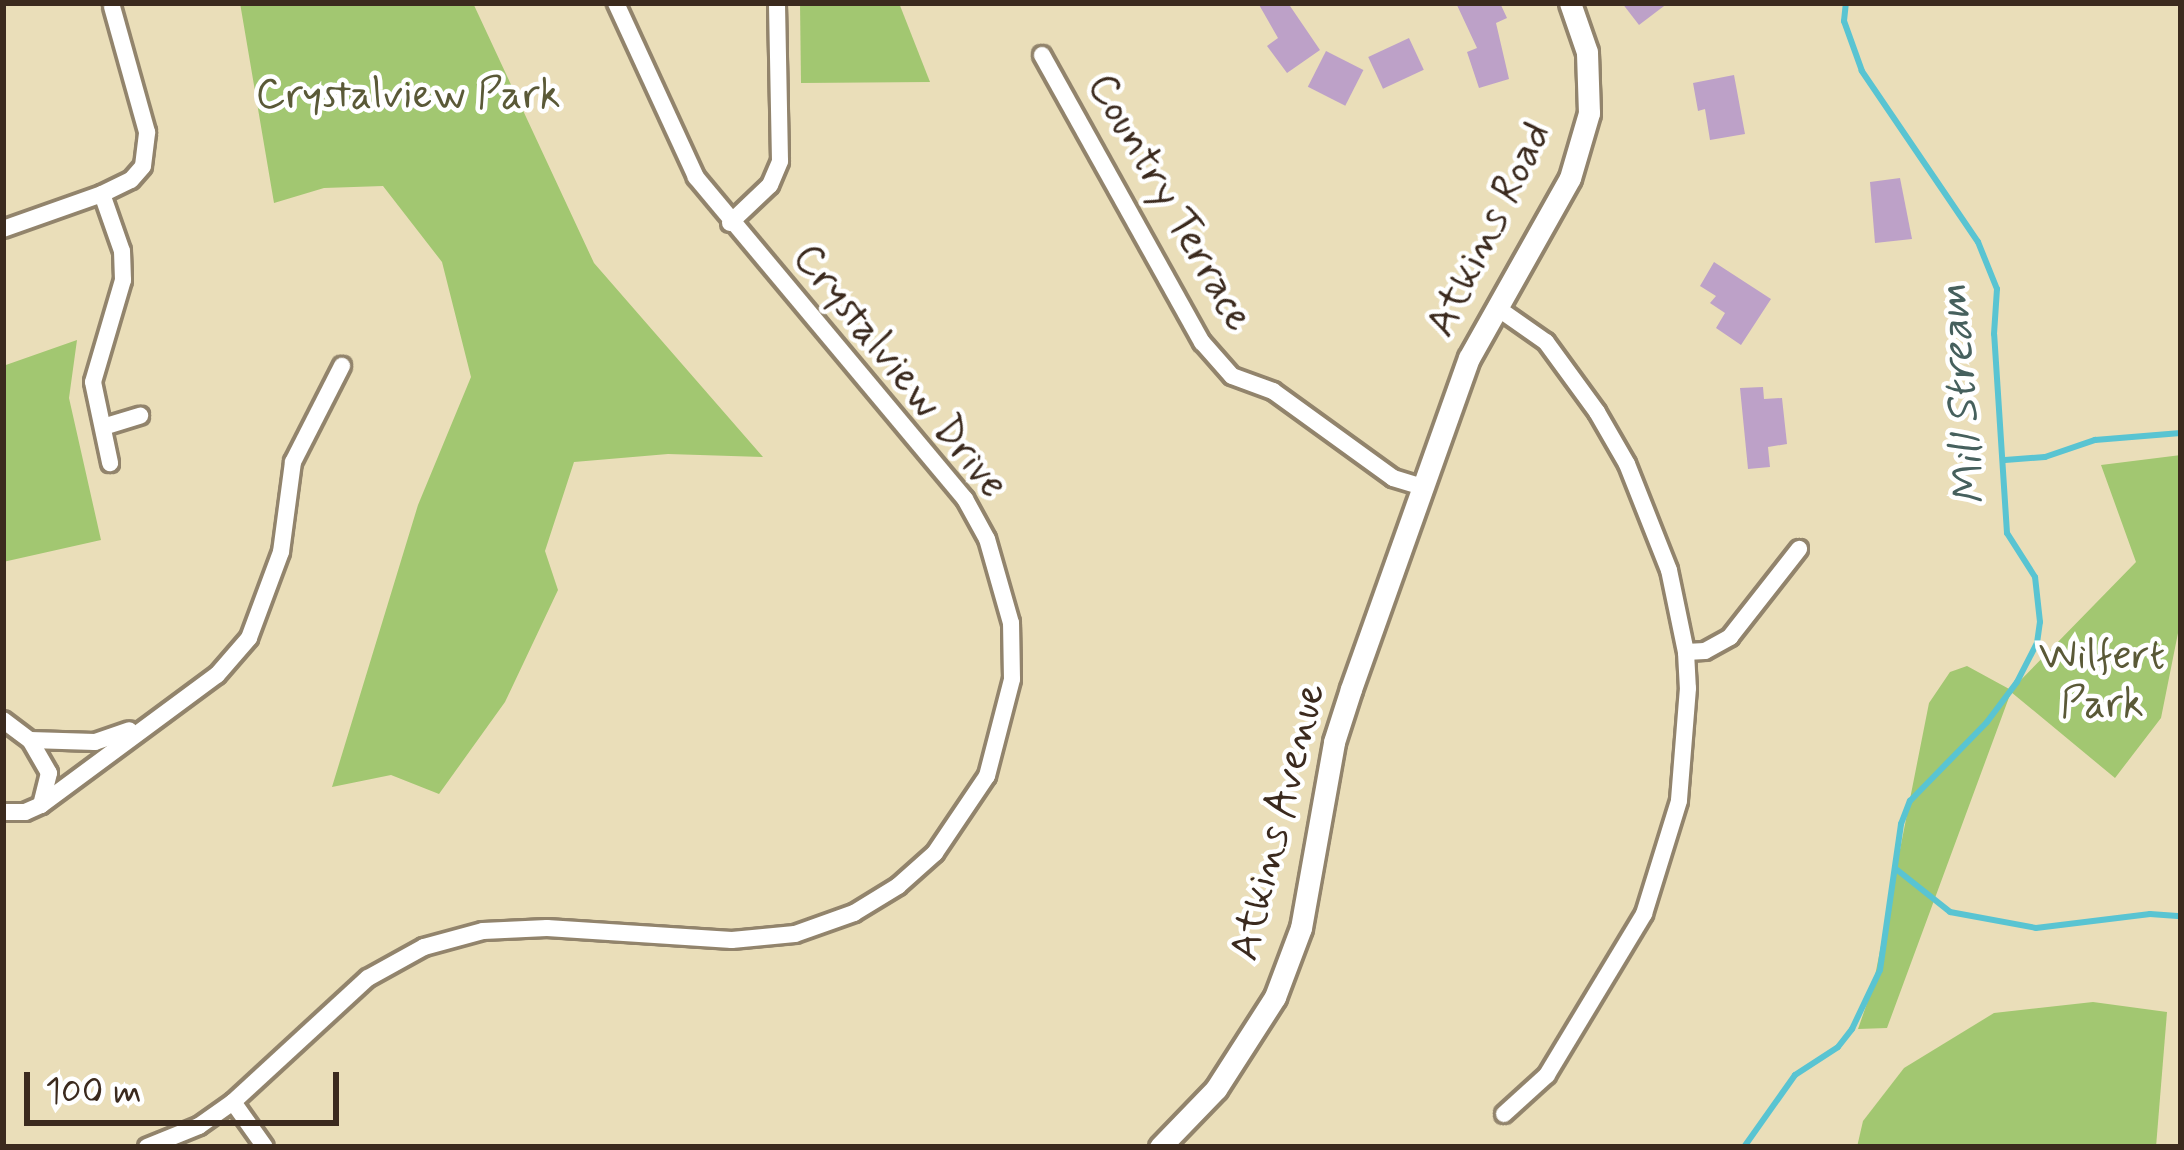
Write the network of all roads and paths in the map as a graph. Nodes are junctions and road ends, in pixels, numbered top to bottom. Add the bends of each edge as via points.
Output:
1 (616, 3) edge
2 (777, 3) edge
3 (1570, 3) edge
4 (111, 4) edge
5 (1042, 56) dead end
6 (102, 194) junction
7 (730, 224) junction
8 (3, 229) edge
9 (1496, 308) junction
10 (342, 366) dead end
11 (140, 416) dead end
12 (103, 427) junction
13 (110, 464) dead end
14 (1426, 488) junction
15 (1798, 549) dead end
16 (1686, 652) junction
17 (3, 720) edge
18 (147, 724) junction
19 (30, 740) junction
20 (41, 805) junction
21 (3, 812) edge
22 (233, 1102) junction
23 (1504, 1114) dead end
24 (147, 1147) edge
25 (265, 1147) edge
26 (1160, 1147) edge

1 - 7 street, Crystalview Drive via 696,177
2 - 7 street via 780,161 770,185
3 - 9 street, Atkins Road via 1587,52 1589,113 1570,178
4 - 6 street via 148,148 131,180
5 - 14 street, Country Terrace via 1202,342 1232,376 1273,391 1393,478
6 - 8 street
6 - 12 street via 123,280 93,382
7 - 22 street, Crystalview Drive via 931,456 987,539 1010,623 1012,679 1005,724 979,791 935,854 898,886 854,913 794,934 732,940 547,928 483,931 424,947 368,978
9 - 14 street, Atkins Road via 1469,358
9 - 16 street via 1546,342 1627,464 1653,520
10 - 18 street via 293,462 280,552 249,638 218,675
11 - 12 street
12 - 13 street
14 - 26 street, Atkins Avenue via 1334,742 1300,928 1275,997 1216,1089
15 - 16 street via 1730,637
16 - 23 street via 1679,801 1644,914 1547,1075
17 - 19 street
18 - 19 street via 95,742
18 - 20 street
19 - 20 street via 49,773
20 - 21 street
22 - 24 street, Crystalview Drive
22 - 25 street

